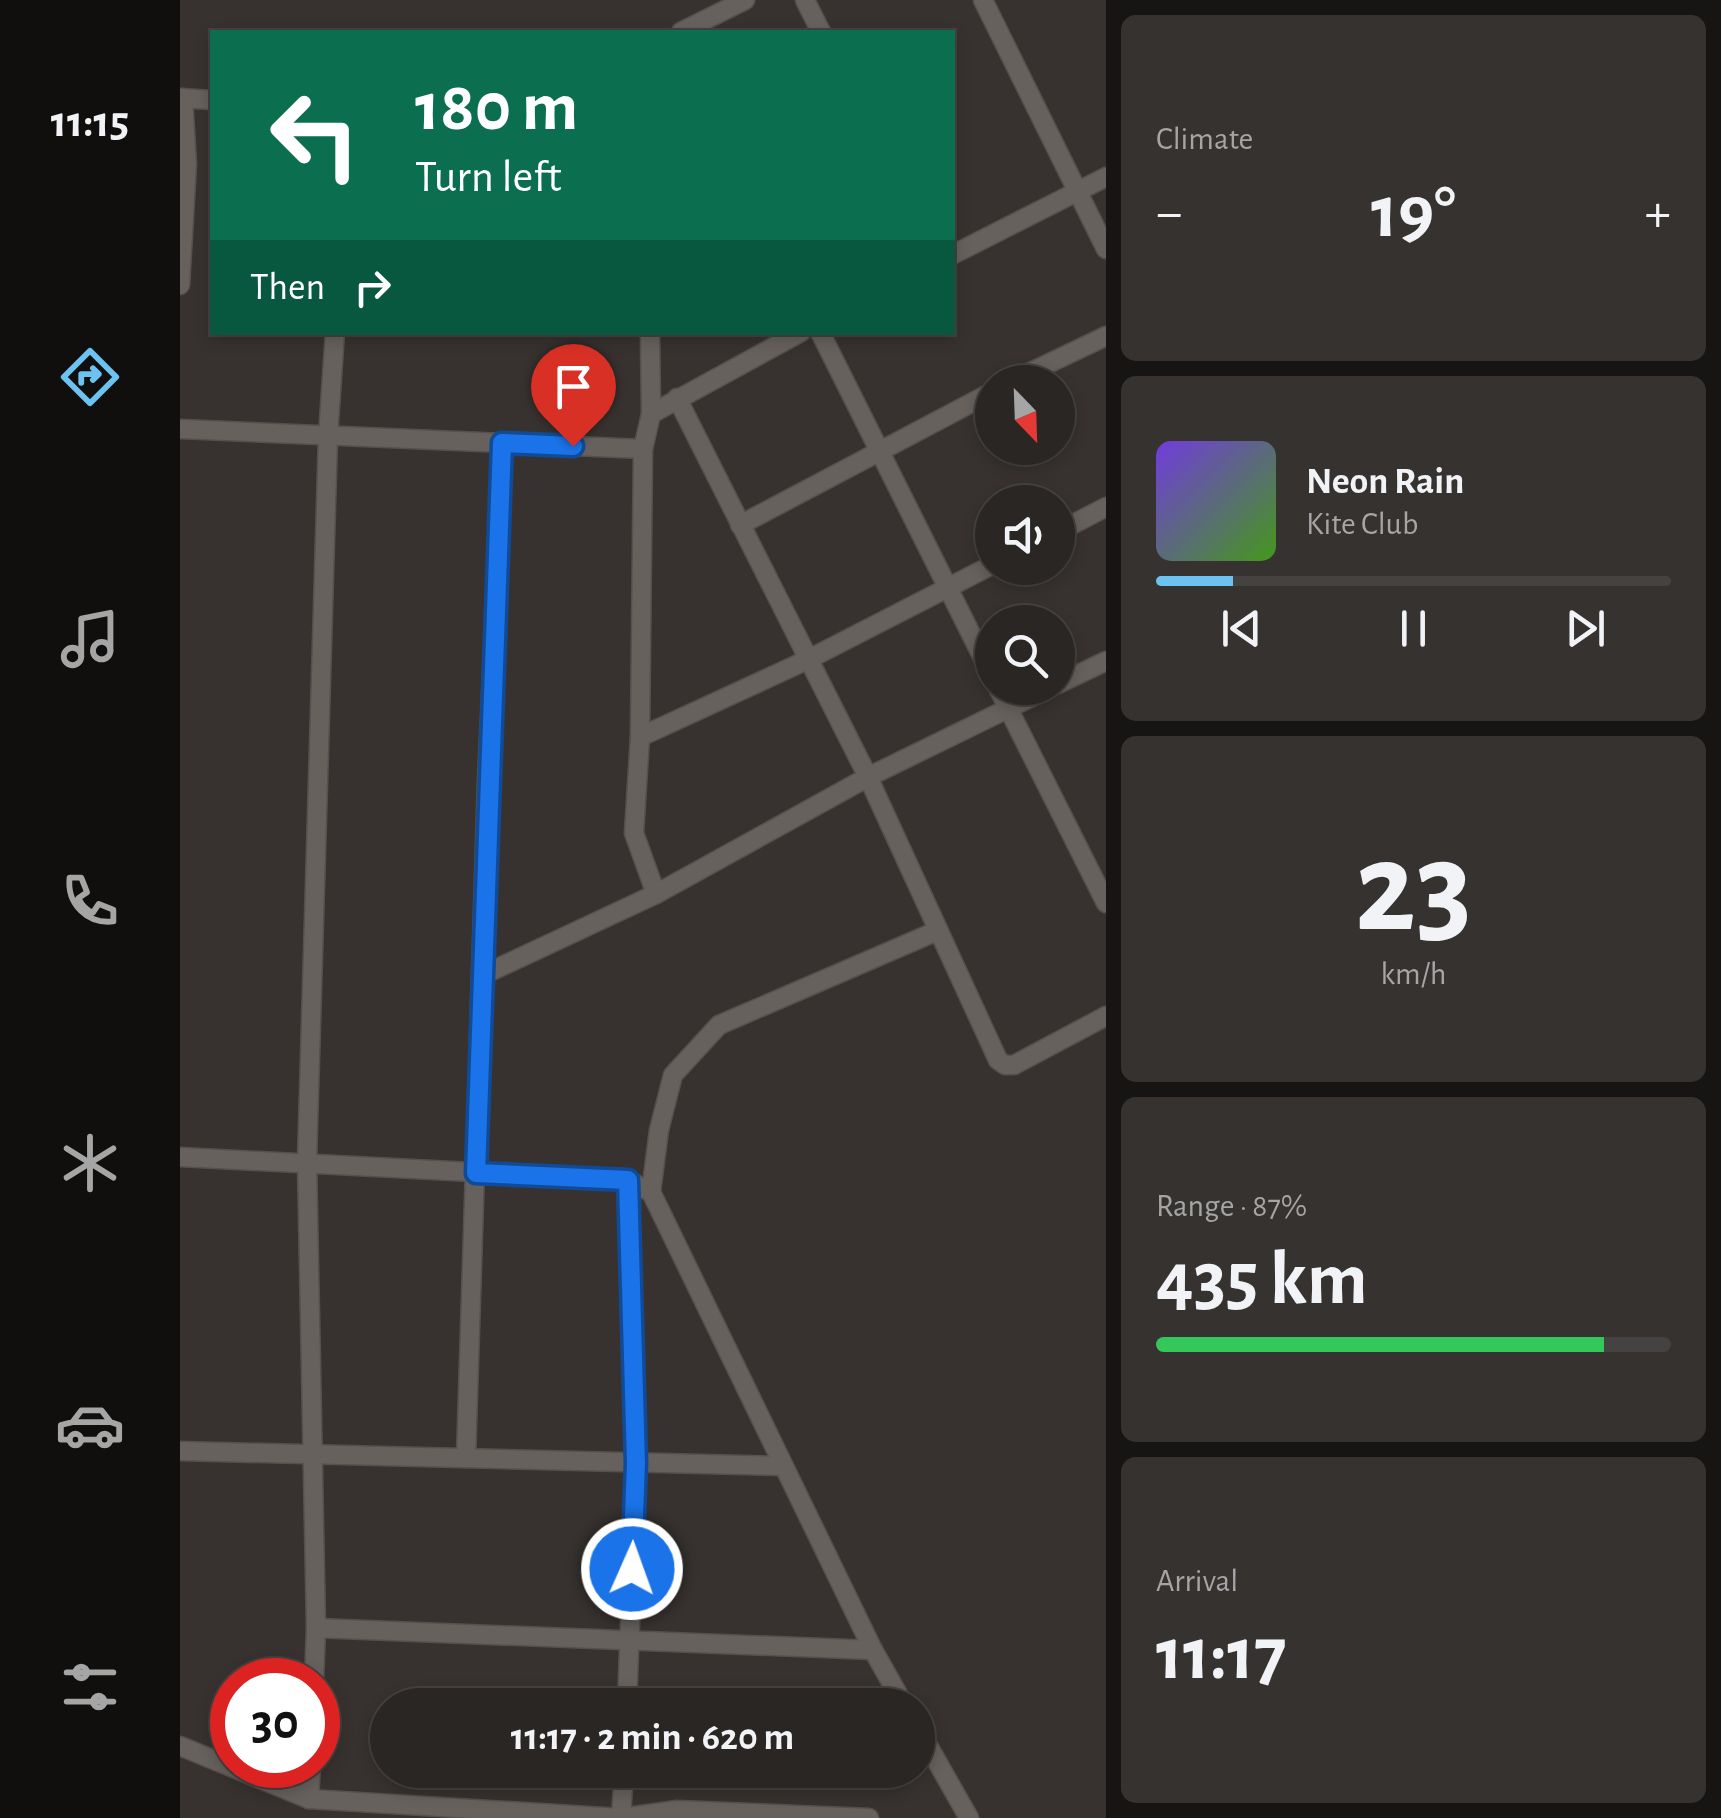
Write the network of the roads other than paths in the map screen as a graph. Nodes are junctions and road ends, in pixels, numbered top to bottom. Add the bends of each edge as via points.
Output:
1 (745, 0) edge
2 (805, 0) edge
3 (983, 0) edge
4 (684, 30) edge
5 (820, 30) edge
6 (182, 98) edge
7 (210, 100) edge
8 (184, 164) edge
9 (1106, 178) edge
10 (1078, 191) junction
11 (1106, 250) edge
12 (955, 253) edge
13 (180, 285) edge
14 (335, 335) edge
15 (650, 335) edge
16 (795, 335) edge
17 (822, 335) edge
18 (1106, 336) edge
19 (1045, 365) edge
20 (677, 398) junction
21 (975, 401) edge
22 (652, 414) junction
23 (180, 430) edge
24 (328, 436) junction
25 (502, 443) junction
26 (643, 449) junction
27 (881, 451) junction
28 (1106, 507) edge
29 (1075, 523) edge
30 (740, 525) junction
31 (975, 573) edge
32 (950, 586) junction
33 (975, 640) edge
34 (807, 660) junction
35 (1106, 661) edge
36 (1075, 676) edge
37 (1006, 705) edge
38 (1014, 705) edge
39 (1008, 708) junction
40 (640, 737) junction
41 (868, 777) junction
42 (656, 894) junction
43 (1106, 902) edge
44 (937, 931) junction
45 (483, 975) junction
46 (1106, 1016) edge
47 (180, 1157) edge
48 (307, 1161) junction
49 (476, 1173) junction
50 (628, 1180) junction
51 (651, 1192) junction
52 (180, 1451) edge
53 (311, 1454) junction
54 (466, 1458) junction
55 (636, 1463) junction
56 (782, 1466) junction
57 (316, 1628) junction
58 (630, 1640) junction
59 (873, 1650) junction
60 (315, 1658) edge
61 (628, 1688) edge
62 (894, 1688) edge
63 (180, 1746) edge
64 (935, 1758) edge
65 (309, 1788) edge
66 (623, 1788) edge
67 (309, 1799) junction
68 (622, 1818) edge
69 (869, 1818) edge
70 (969, 1818) edge

1 - 4 street
2 - 5 street
3 - 10 street
6 - 7 street
6 - 8 street
8 - 13 street
9 - 10 street
10 - 11 street
10 - 12 street
14 - 24 street
15 - 22 street
16 - 20 street
17 - 27 street
18 - 19 street
20 - 22 street
20 - 30 street
21 - 27 street
22 - 26 street
23 - 24 street
24 - 25 street
24 - 48 street
25 - 26 street
25 - 45 street
26 - 40 street
27 - 30 street
27 - 32 street
28 - 29 street
30 - 34 street
31 - 32 street
32 - 33 street
32 - 34 street
34 - 40 street
34 - 41 street
35 - 36 street
37 - 39 street
38 - 39 street
39 - 41 street
39 - 43 street
40 - 42 street via 634,833
41 - 42 street
41 - 44 street
42 - 45 street
44 - 46 street via 1004,1065
44 - 51 street via 719,1025 673,1075
45 - 49 street
47 - 48 street
48 - 49 street
48 - 53 street
49 - 50 street
49 - 54 street
50 - 51 street
50 - 55 street
51 - 56 street
52 - 53 street
53 - 54 street
53 - 57 street
54 - 55 street
55 - 56 street
55 - 58 street
56 - 59 street
57 - 58 street
57 - 60 street
58 - 59 street
58 - 61 street
59 - 62 street
63 - 67 street
64 - 70 street
65 - 67 street
66 - 68 street
67 - 68 street
68 - 69 street via 677,1810

